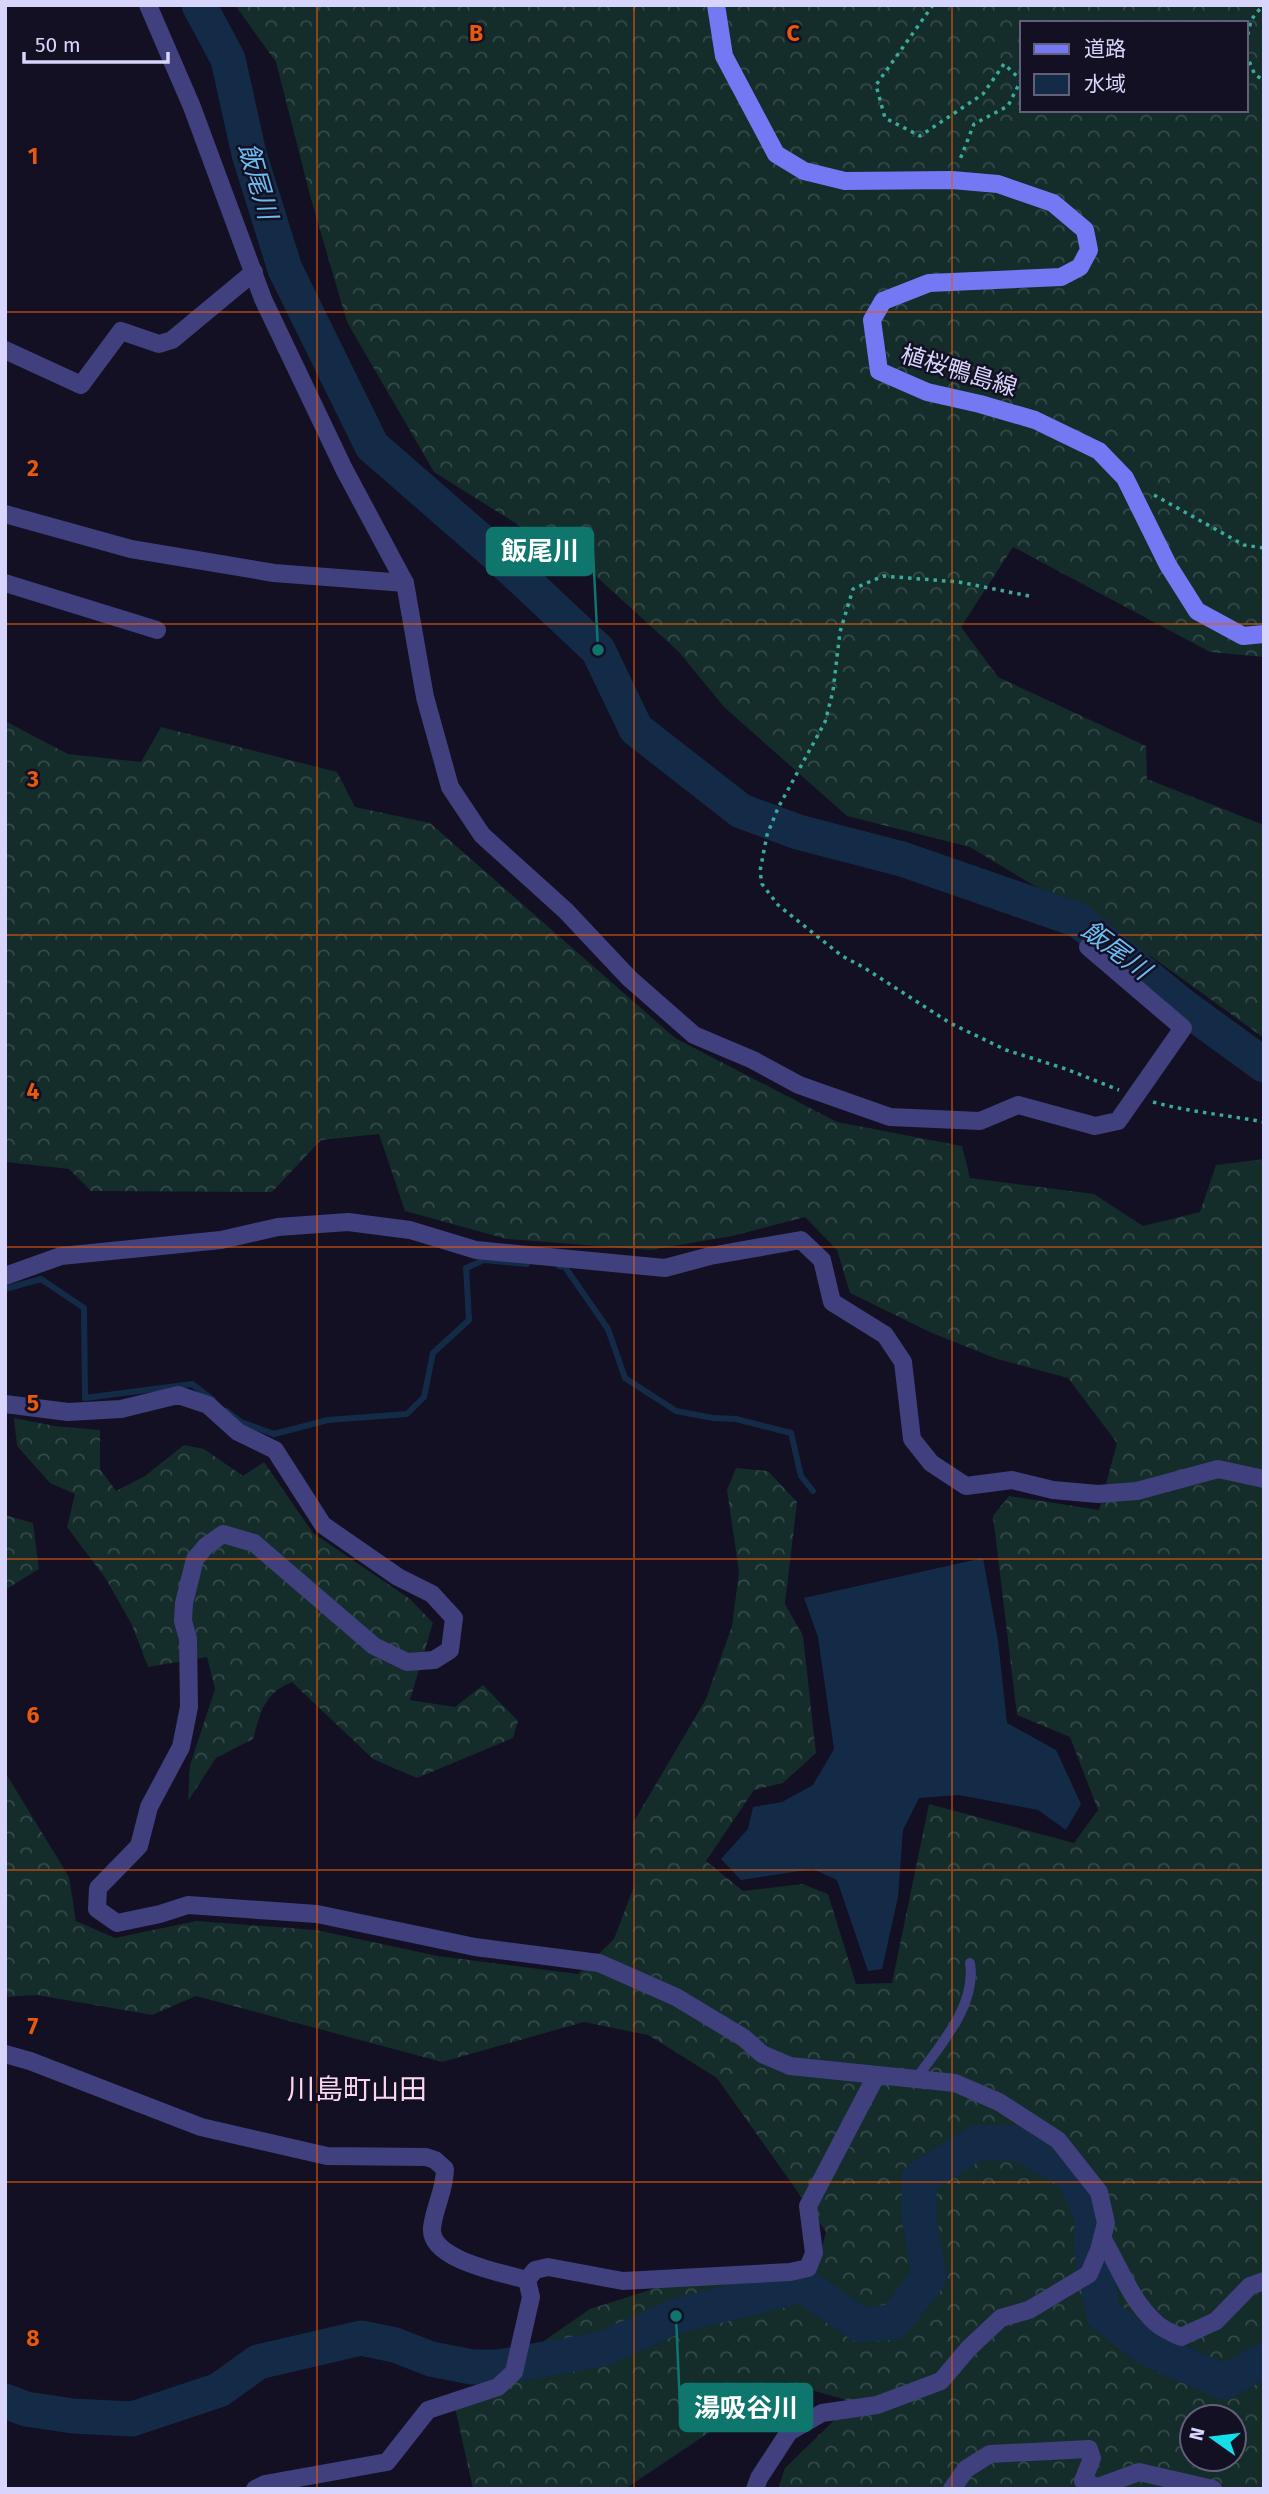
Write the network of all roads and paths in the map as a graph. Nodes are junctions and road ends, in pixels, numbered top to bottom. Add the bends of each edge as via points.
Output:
1 (148, 5) edge
2 (716, 5) edge
3 (933, 5) edge
4 (1263, 5) edge
5 (1248, 34) edge
6 (1248, 59) edge
7 (1020, 79) edge
8 (1264, 80) edge
9 (1020, 82) edge
10 (952, 180) junction
11 (254, 272) junction
12 (5, 350) edge
13 (1125, 478) junction
14 (5, 514) edge
15 (1264, 548) edge
16 (5, 583) edge
17 (405, 583) junction
18 (1029, 596) dead end
19 (157, 630) dead end
20 (1264, 634) edge
21 (1088, 947) dead end
22 (1135, 1097) junction
23 (1264, 1122) edge
24 (5, 1276) edge
25 (5, 1404) edge
26 (1264, 1479) edge
27 (971, 1963) dead end
28 (5, 2054) edge
29 (876, 2076) junction
30 (916, 2079) junction
31 (1101, 2244) junction
32 (527, 2280) junction
33 (1264, 2281) edge
34 (255, 2489) edge
35 (755, 2489) edge
36 (952, 2489) edge
37 (1213, 2489) edge

1 - 11 street
2 - 10 main road, 植桜鴨島線 via 724,56 776,155 804,171 845,181
3 - 7 path via 876,85 885,118 920,136 983,94 1004,64
4 - 5 path via 1251,20
6 - 8 path via 1255,75
9 - 10 path via 1008,106 974,124
10 - 13 main road, 植桜鴨島線 via 998,184 1053,203 1085,230 1089,250 1080,267 1061,277 929,282 883,301 872,320 879,371 927,392 1035,420 1099,452
11 - 12 street via 172,341 159,344 121,331 81,385
11 - 17 street via 344,470
13 - 15 path via 1244,545
13 - 20 main road, 植桜鴨島線 via 1196,611 1243,636
14 - 17 street via 131,549 274,573
16 - 19 street
17 - 22 street via 425,697 450,786 482,835 694,1035 799,1085 890,1117 980,1121 1018,1105 1095,1126 1118,1121
18 - 22 path via 959,582 883,576 853,589 840,632 825,722 767,835 762,884 778,905 842,956 962,1029
21 - 22 street via 1183,1028
22 - 23 path via 1183,1111
24 - 26 street via 61,1256 348,1222 410,1230 476,1250 665,1268 801,1240 822,1261 832,1302 885,1335 903,1362 912,1439 931,1463 966,1486 1012,1480 1098,1494 1137,1491 1218,1469
25 - 29 street via 68,1412 121,1409 178,1395 208,1405 239,1432 275,1450 323,1525 398,1577 432,1594 454,1618 450,1650 434,1660 407,1662 374,1646 254,1543 223,1534 206,1545 195,1559 184,1603 189,1707 181,1747 149,1807 139,1846 99,1888 97,1909 117,1923 188,1905 317,1914 475,1947 599,1963 676,1997 762,2054 790,2066
27 - 30 lane via 973,1978 965,2005
28 - 32 street via 201,2127 327,2156 435,2160 445,2169 432,2230 437,2245 452,2257
29 - 30 street
29 - 32 street via 808,2206 814,2253 808,2268 623,2281 548,2267 535,2270
30 - 31 street via 954,2083 988,2097 1058,2140 1100,2192 1106,2223
31 - 33 street via 1120,2269 1131,2297 1158,2325 1181,2337 1216,2322 1250,2286
31 - 35 street via 1089,2274 1029,2310 1002,2318 941,2381 877,2405 822,2413 789,2432
32 - 34 street via 530,2297 519,2354 514,2372 498,2387 428,2410 387,2462
36 - 37 street via 966,2469 990,2454 1089,2449 1092,2458 1083,2481 1098,2487 1139,2472

